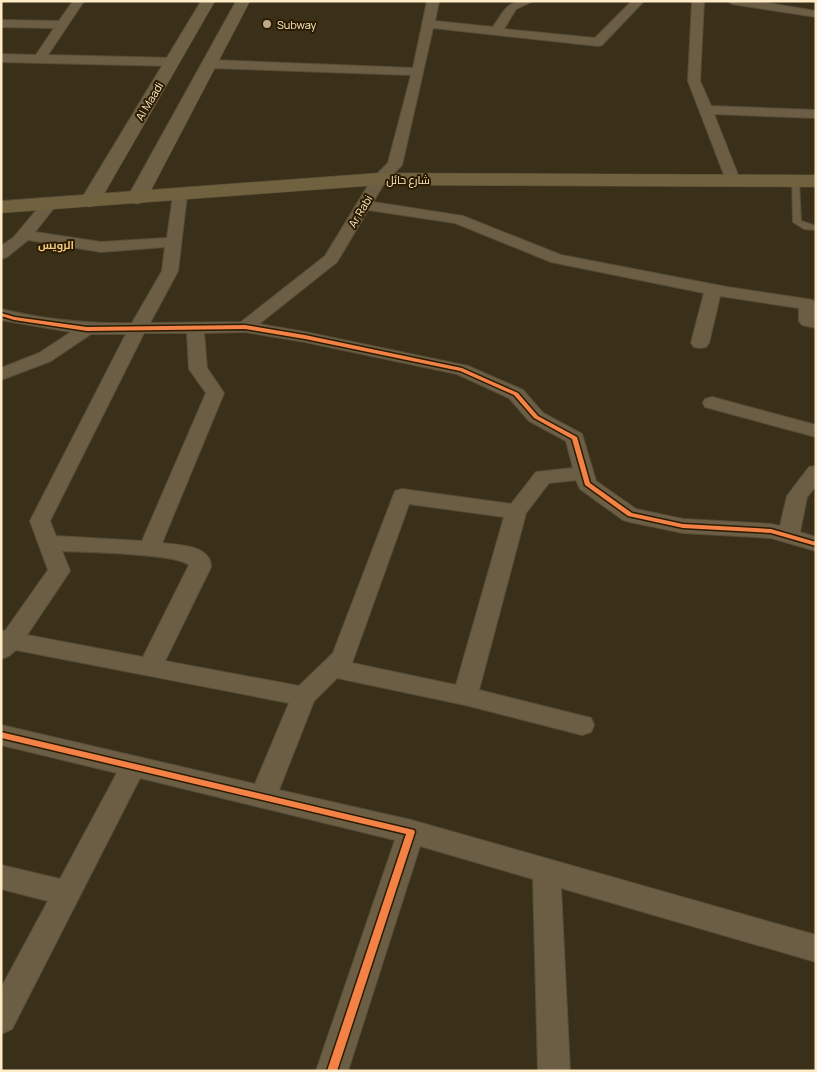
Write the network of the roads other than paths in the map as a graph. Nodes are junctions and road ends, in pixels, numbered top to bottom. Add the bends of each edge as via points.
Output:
1 (79, 1) edge
2 (208, 1) edge
3 (244, 1) edge
4 (433, 1) edge
5 (528, 1) edge
6 (639, 1) edge
7 (698, 1) edge
8 (732, 1) edge
9 (816, 14) edge
10 (1, 23) edge
11 (428, 24) junction
12 (62, 25) junction
13 (496, 32) junction
14 (1, 58) edge
15 (39, 59) junction
16 (172, 62) junction
17 (210, 64) junction
18 (418, 72) junction
19 (706, 110) junction
20 (816, 114) edge
21 (379, 179) junction
22 (148, 180) junction
23 (734, 180) junction
24 (795, 180) junction
25 (816, 181) edge
26 (100, 182) junction
27 (11, 188) dead end
28 (180, 195) junction
29 (137, 198) junction
30 (90, 201) junction
31 (48, 204) junction
32 (364, 205) junction
33 (1, 207) edge
34 (816, 228) edge
35 (23, 235) junction
36 (174, 242) junction
37 (4, 250) edge
38 (713, 290) junction
39 (1, 314) edge
40 (816, 323) edge
41 (245, 327) junction
42 (195, 328) junction
43 (87, 329) junction
44 (137, 330) junction
45 (700, 343) dead end
46 (1, 375) edge
47 (712, 403) dead end
48 (816, 431) edge
49 (816, 472) edge
50 (584, 473) junction
51 (516, 512) junction
52 (789, 536) junction
53 (49, 543) junction
54 (816, 544) edge
55 (149, 549) junction
56 (4, 643) edge
57 (150, 667) junction
58 (333, 668) junction
59 (304, 696) junction
60 (465, 696) junction
61 (582, 725) dead end
62 (1, 735) edge
63 (134, 766) junction
64 (263, 797) junction
65 (411, 832) junction
66 (547, 871) junction
67 (1, 877) edge
68 (67, 893) junction
69 (816, 949) edge
70 (1, 1019) edge
71 (332, 1071) edge
72 (554, 1071) edge

1 - 12 street
2 - 16 street, Al Maadi
3 - 17 street
4 - 11 street, Ar Rabi
5 - 13 street via 512,7
6 - 13 street via 598,42
7 - 19 street via 694,81
8 - 9 street
10 - 12 street
11 - 13 street
11 - 18 street, Ar Rabi
12 - 15 street
14 - 15 street
15 - 16 street
16 - 26 street, Al Maadi
17 - 18 street
17 - 22 street
18 - 21 street, Ar Rabi via 395,165
19 - 20 street
19 - 23 street
21 - 23 main road, شارع حائل
21 - 28 main road, شارع حائل
21 - 32 street, Ar Rabi
22 - 26 main road
22 - 29 street
23 - 24 main road, شارع حائل
24 - 25 main road, شارع حائل
24 - 34 lane via 797,222
26 - 27 main road
26 - 30 street, Al Maadi
28 - 29 main road, شارع حائل
28 - 36 street
29 - 30 main road, شارع حائل
30 - 31 main road, شارع حائل
31 - 33 main road, شارع حائل
31 - 35 street
32 - 38 street via 458,219 557,259
32 - 41 street, Ar Rabi via 331,259
35 - 36 street via 101,247
35 - 37 street
36 - 44 street via 170,271
38 - 40 street via 807,304 808,321
38 - 45 street
39 - 43 street
41 - 42 street
41 - 50 street via 462,370 516,394 536,417 575,438
42 - 44 street
42 - 55 street via 198,369 215,393
43 - 44 street
43 - 46 street via 45,357
44 - 53 street via 40,521
47 - 48 street
49 - 52 street via 797,496
50 - 51 street via 543,476
50 - 52 street via 587,484 630,515 683,526 771,531
51 - 58 street via 402,496 343,658
51 - 60 street
52 - 54 street
53 - 55 street
53 - 56 street via 60,571
55 - 57 street via 193,556 200,562
56 - 57 street
57 - 59 street
58 - 59 street
58 - 60 street
59 - 64 street
60 - 61 street
62 - 63 street
63 - 64 street
63 - 68 street
64 - 65 street
65 - 66 street
65 - 71 street
66 - 69 street
66 - 72 street
67 - 68 street
68 - 70 street

